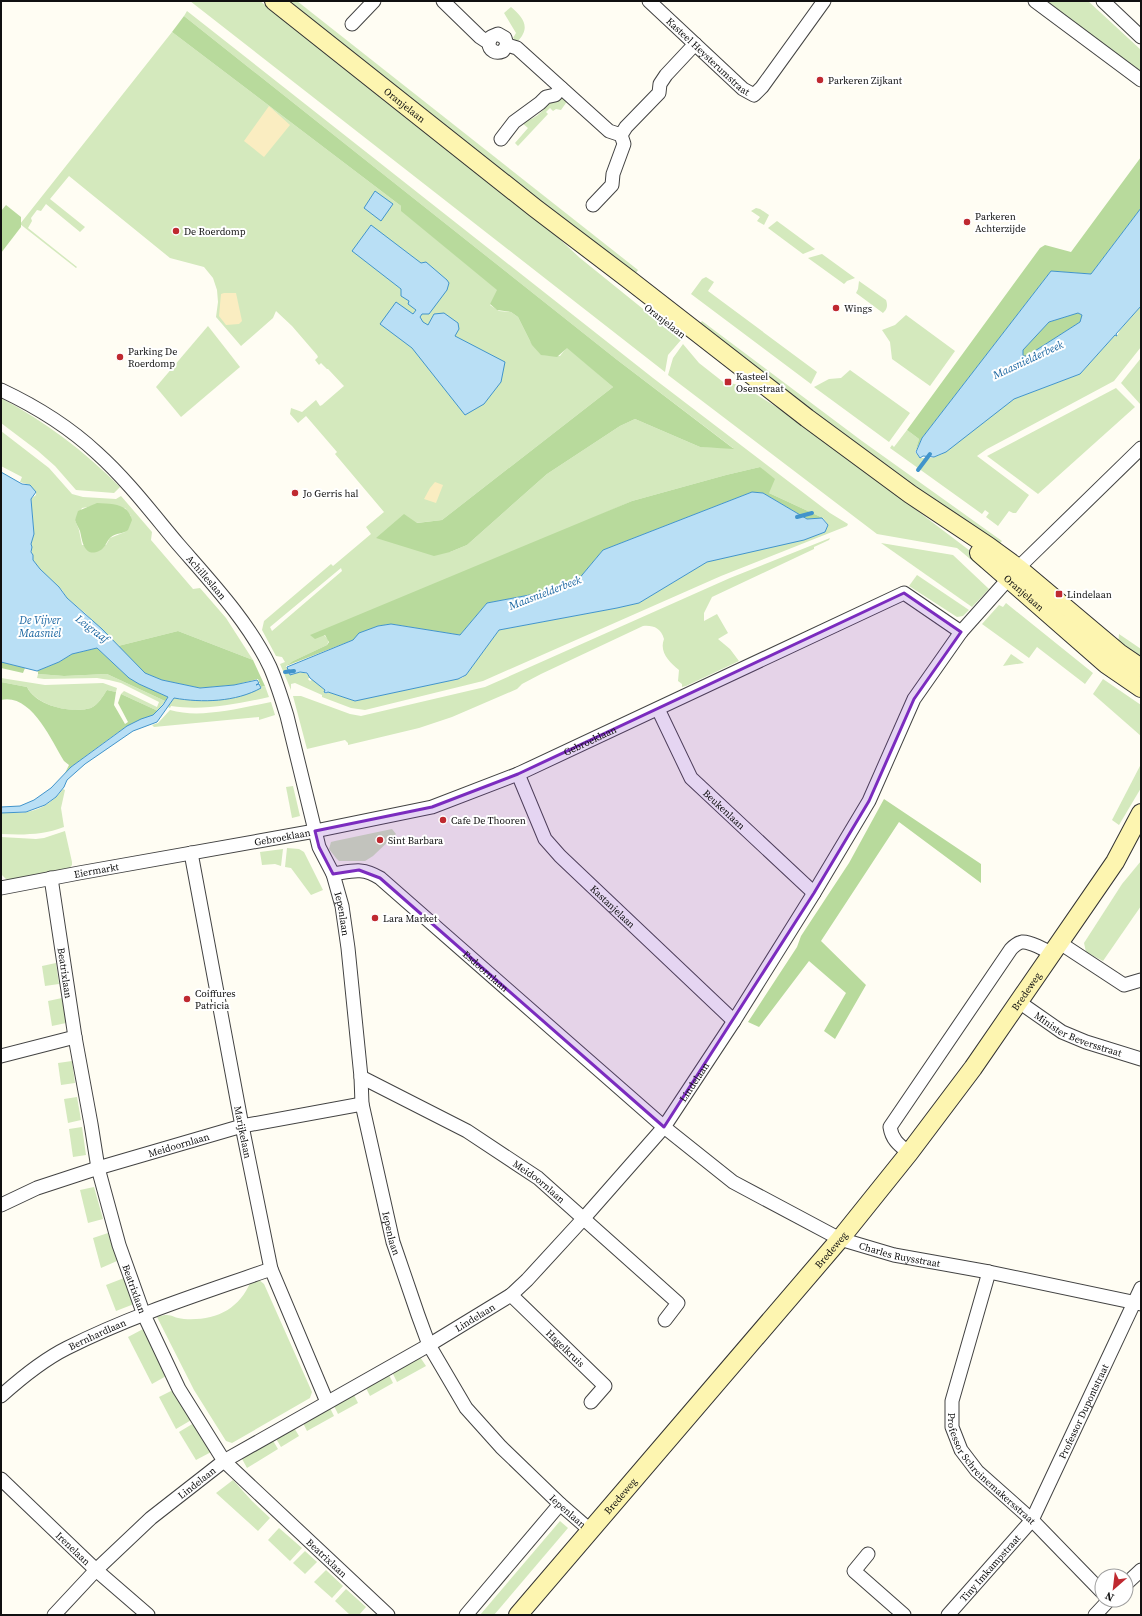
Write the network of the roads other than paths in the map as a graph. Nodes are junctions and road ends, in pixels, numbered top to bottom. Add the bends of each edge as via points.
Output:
1 (274, 1) edge
2 (374, 1) edge
3 (443, 1) edge
4 (649, 1) edge
5 (824, 1) edge
6 (1035, 1) edge
7 (1103, 1) edge
8 (352, 24) dead end
9 (1141, 37) edge
10 (695, 44) junction
11 (1141, 80) edge
12 (561, 88) junction
13 (621, 135) junction
14 (501, 139) dead end
15 (593, 205) dead end
16 (1, 390) edge
17 (1141, 448) edge
18 (1018, 569) junction
19 (961, 632) junction
20 (1141, 668) edge
21 (1141, 688) edge
22 (658, 709) junction
23 (518, 774) junction
24 (1141, 813) edge
25 (315, 831) junction
26 (1141, 836) edge
27 (191, 853) junction
28 (1115, 862) junction
29 (333, 874) junction
30 (51, 878) junction
31 (1, 888) edge
32 (814, 893) junction
33 (1056, 948) junction
34 (1141, 980) edge
35 (1020, 1002) junction
36 (734, 1021) junction
37 (75, 1037) junction
38 (1, 1056) edge
39 (1141, 1059) edge
40 (361, 1077) junction
41 (362, 1104) junction
42 (242, 1126) junction
43 (664, 1127) junction
44 (909, 1153) junction
45 (98, 1168) junction
46 (1, 1205) edge
47 (584, 1218) junction
48 (840, 1239) junction
49 (271, 1269) junction
50 (989, 1272) junction
51 (1141, 1288) edge
52 (511, 1295) junction
53 (1138, 1304) edge
54 (144, 1315) junction
55 (665, 1320) dead end
56 (429, 1345) junction
57 (1, 1396) edge
58 (327, 1402) junction
59 (591, 1402) dead end
60 (224, 1461) junction
61 (1, 1479) edge
62 (560, 1504) junction
63 (1032, 1520) junction
64 (591, 1531) junction
65 (868, 1554) dead end
66 (96, 1570) junction
67 (1094, 1584) edge
68 (54, 1615) edge
69 (148, 1615) edge
70 (388, 1615) edge
71 (466, 1615) edge
72 (518, 1615) edge
73 (904, 1615) edge
74 (948, 1615) edge

1 - 18 street, Oranjelaan via 535,208 808,418 910,494
2 - 8 street
3 - 12 street via 489,43 490,49 496,52 503,51 507,45 517,48
4 - 10 street, Kasteel Heysterumstraat
5 - 10 street, Kasteel Heysterumstraat via 762,87 754,94 743,89
6 - 11 street
7 - 9 street
10 - 13 street via 666,75 660,84 659,93
12 - 13 street via 609,131
12 - 14 street via 555,95 546,97 514,122
13 - 15 street via 624,144 613,174 612,185
16 - 25 street, Achilleslaan via 40,410 97,453 128,486 248,629 270,668 281,696
17 - 18 street, Lindelaan
18 - 19 street, Lindelaan
18 - 20 street, Oranjelaan via 1119,653
18 - 21 street, Oranjelaan via 1106,664
19 - 22 street, Gebroeklaan via 904,593
19 - 32 street, Lindelaan via 914,699 869,801
22 - 23 street, Gebroeklaan
22 - 32 street, Beukenlaan via 691,778
23 - 25 street, Gebroeklaan via 432,807
23 - 36 street, Kastanjelaan via 545,839
24 - 28 street, Bredeweg
25 - 27 street, Gebroeklaan
25 - 29 street via 319,847
26 - 28 street, Bredeweg
27 - 30 street, Eiermarkt
27 - 42 street, Marijkelaan
28 - 33 street, Bredeweg
29 - 40 street, Iepenlaan via 342,906 348,948
29 - 43 street, Esdoornlaan via 359,870 370,872 380,878
30 - 31 street, Eiermarkt
30 - 37 street, Beatrixlaan
32 - 36 street, Lindelaan
33 - 34 street via 1124,985
33 - 35 street, Bredeweg
33 - 44 street via 1045,949 1024,941 1011,949 890,1127 891,1136
35 - 39 street, Minister Beversstraat via 1062,1032
35 - 44 street, Bredeweg via 974,1068
36 - 43 street, Lindelaan
37 - 38 street
37 - 45 street, Beatrixlaan
40 - 41 street, Iepenlaan
40 - 47 street, Meidoornlaan via 467,1131 538,1178
41 - 42 street, Meidoornlaan
41 - 56 street, Iepenlaan via 393,1242
42 - 45 street, Meidoornlaan
42 - 49 street, Marijkelaan
43 - 47 street, Lindelaan
43 - 48 street, Charles Ruysstraat via 733,1182
44 - 48 street, Bredeweg
45 - 46 street, Meidoornlaan via 37,1188
45 - 54 street, Beatrixlaan via 119,1245
47 - 52 street, Lindelaan
47 - 55 street, Meidoornlaan via 678,1303
48 - 50 street, Charles Ruysstraat via 894,1255
48 - 64 street, Bredeweg
49 - 54 street, Bernhardlaan
49 - 58 street, Marijkelaan
50 - 53 street, Charles Ruysstraat
50 - 63 street, Professor Schreinemakersstraat via 952,1401 952,1428 961,1450 977,1471
51 - 53 street, Professor Dupontstraat
52 - 56 street, Lindelaan
52 - 59 street, Hagelkruis via 605,1386
53 - 63 street, Professor Dupontstraat
54 - 57 street, Bernhardlaan via 66,1349 21,1378
54 - 60 street, Beatrixlaan via 179,1389
56 - 58 street, Lindelaan
56 - 62 street, Iepenlaan via 466,1408 501,1447
58 - 60 street, Lindelaan
60 - 66 street, Lindelaan via 151,1518
60 - 70 street, Beatrixlaan
61 - 66 street, Irenelaan
62 - 64 street, Iepenlaan
62 - 71 street
63 - 67 street, Professor Schreinemakersstraat
63 - 74 street, Tiny Imkampstraat
64 - 72 street, Bredeweg
65 - 73 street via 854,1571
66 - 68 street, Lindelaan
66 - 69 street, Irenelaan

